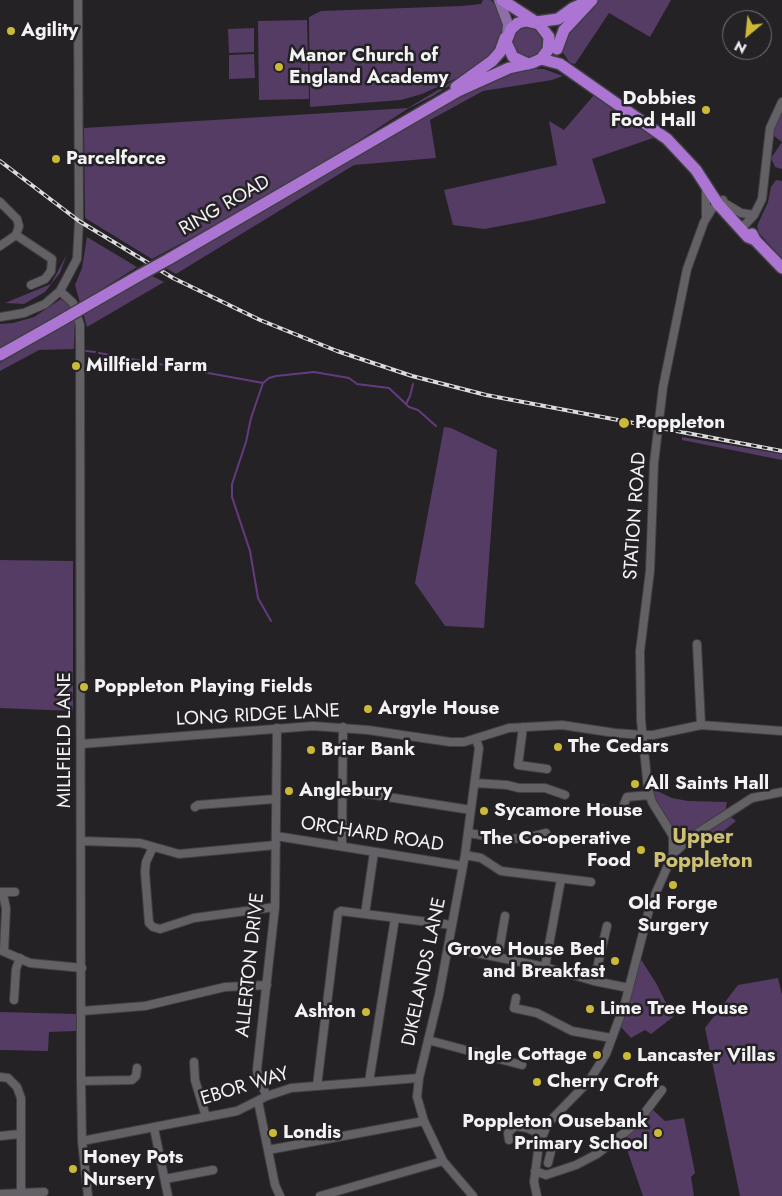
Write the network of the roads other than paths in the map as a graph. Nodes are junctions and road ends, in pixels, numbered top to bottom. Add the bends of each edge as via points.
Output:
1 (78, 0) edge
2 (501, 0) edge
3 (587, 1) edge
4 (522, 22) junction
5 (538, 22) junction
6 (507, 35) junction
7 (549, 37) junction
8 (557, 49) junction
9 (508, 51) junction
10 (541, 59) junction
11 (525, 64) junction
12 (574, 72) junction
13 (468, 86) junction
14 (451, 95) junction
15 (782, 102) edge
16 (708, 186) junction
17 (0, 202) edge
18 (722, 203) junction
19 (754, 215) junction
20 (706, 218) junction
21 (730, 218) junction
22 (743, 227) junction
23 (16, 234) junction
24 (755, 240) junction
25 (0, 246) edge
26 (782, 268) edge
27 (31, 285) dead end
28 (60, 291) junction
29 (0, 308) edge
30 (1, 317) edge
31 (0, 355) edge
32 (697, 644) dead end
33 (701, 725) junction
34 (343, 727) junction
35 (523, 727) junction
36 (277, 728) junction
37 (782, 731) edge
38 (642, 735) junction
39 (476, 739) junction
40 (81, 744) junction
41 (547, 769) dead end
42 (475, 783) junction
43 (343, 790) junction
44 (782, 792) edge
45 (565, 795) dead end
46 (650, 795) junction
47 (275, 799) junction
48 (195, 807) dead end
49 (598, 808) dead end
50 (471, 810) junction
51 (468, 833) junction
52 (546, 833) dead end
53 (276, 836) junction
54 (673, 836) junction
55 (691, 837) junction
56 (82, 841) junction
57 (276, 845) junction
58 (342, 846) junction
59 (153, 847) junction
60 (374, 852) junction
61 (673, 854) junction
62 (465, 855) junction
63 (463, 866) junction
64 (561, 879) junction
65 (591, 882) dead end
66 (15, 892) dead end
67 (2, 893) edge
68 (275, 907) junction
69 (365, 914) junction
70 (505, 916) dead end
71 (395, 918) junction
72 (452, 925) junction
73 (607, 926) dead end
74 (448, 947) junction
75 (2, 951) edge
76 (498, 957) junction
77 (20, 958) junction
78 (545, 967) junction
79 (82, 968) junction
80 (594, 981) junction
81 (267, 985) junction
82 (629, 988) junction
83 (516, 998) dead end
84 (14, 1000) dead end
85 (82, 1011) junction
86 (611, 1038) junction
87 (428, 1040) junction
88 (194, 1062) dead end
89 (522, 1065) dead end
90 (138, 1068) dead end
91 (0, 1077) edge
92 (419, 1078) junction
93 (81, 1082) junction
94 (369, 1082) junction
95 (317, 1086) junction
96 (662, 1090) dead end
97 (267, 1096) junction
98 (258, 1101) junction
99 (206, 1117) junction
100 (424, 1121) junction
101 (154, 1128) junction
102 (20, 1134) junction
103 (542, 1135) junction
104 (0, 1136) edge
105 (509, 1140) dead end
106 (82, 1141) junction
107 (539, 1144) junction
108 (268, 1150) junction
109 (443, 1161) junction
110 (548, 1163) dead end
111 (213, 1170) dead end
112 (535, 1171) junction
113 (165, 1179) junction
114 (44, 1192) dead end
115 (0, 1194) edge
116 (21, 1194) edge
117 (88, 1196) edge
118 (168, 1196) edge
119 (280, 1196) edge
120 (320, 1196) edge
121 (473, 1196) edge
122 (537, 1196) edge

1 - 28 street via 79,245 77,259
2 - 4 main road
2 - 5 highway
2 - 6 main road via 508,24
3 - 5 highway via 558,19
3 - 7 highway
3 - 8 highway via 564,30
4 - 5 highway
4 - 6 highway
5 - 7 highway
6 - 9 highway
6 - 14 highway via 495,58 456,86
7 - 8 highway
7 - 10 highway via 548,50
8 - 12 highway
9 - 11 highway
9 - 13 highway, RING ROAD via 499,63
10 - 11 highway
10 - 12 highway via 556,62
11 - 12 highway
11 - 13 highway, RING ROAD
12 - 16 highway via 667,138
13 - 14 highway, RING ROAD
14 - 31 highway, RING ROAD, bridge
15 - 19 street via 770,128 764,192
16 - 18 highway via 712,196
16 - 20 street
17 - 23 street via 17,219
18 - 19 street via 741,213
18 - 20 street, STATION ROAD
18 - 21 highway
18 - 22 highway
19 - 22 street
19 - 24 street
20 - 21 street via 717,214
20 - 38 street, STATION ROAD via 681,290 663,387 654,464 650,571 640,650
21 - 22 highway
22 - 24 highway
23 - 25 street
23 - 27 street via 52,259 51,272 45,279
24 - 26 highway
28 - 30 street via 38,308 24,314
28 - 40 street, MILLFIELD LANE via 73,303 80,325
29 - 30 street
32 - 33 street
33 - 37 street, LONG RIDGE LANE
33 - 38 street, LONG RIDGE LANE
34 - 36 street, LONG RIDGE LANE
34 - 39 street, LONG RIDGE LANE via 450,742
34 - 43 street
35 - 38 street, LONG RIDGE LANE via 562,725
35 - 39 street, LONG RIDGE LANE
35 - 41 street via 518,765
36 - 40 street, LONG RIDGE LANE
36 - 47 street, ALLERTON DRIVE
38 - 46 street, STATION ROAD
39 - 42 street, DIKELANDS LANE via 479,748
40 - 56 street, MILLFIELD LANE
42 - 45 street via 545,788
42 - 50 street, DIKELANDS LANE
43 - 50 street
43 - 58 street
44 - 55 street via 752,798
46 - 49 street via 626,796 622,809 617,812
46 - 54 street, STATION ROAD
47 - 48 street
47 - 53 street, ALLERTON DRIVE
50 - 51 street, DIKELANDS LANE
51 - 52 street via 506,839
51 - 62 street, DIKELANDS LANE
53 - 57 street, ALLERTON DRIVE
53 - 58 street, ORCHARD ROAD
54 - 55 street via 679,839
54 - 61 street
55 - 61 street
56 - 59 street via 140,843
56 - 79 street, MILLFIELD LANE
57 - 59 street via 179,854
57 - 68 street, ALLERTON DRIVE
58 - 60 street, ORCHARD ROAD
59 - 68 street via 145,872 149,923 153,927 160,929 194,918
60 - 63 street, ORCHARD ROAD
60 - 69 street
61 - 82 street via 650,906
62 - 63 street, DIKELANDS LANE
62 - 64 street via 481,858 501,871
63 - 72 street, DIKELANDS LANE
64 - 65 street
64 - 78 street
66 - 67 street
67 - 75 street via 6,909
68 - 81 street, ALLERTON DRIVE
69 - 71 street
69 - 95 street via 342,910 338,913
70 - 76 street
71 - 72 street
71 - 94 street
72 - 74 street, DIKELANDS LANE
73 - 80 street
74 - 76 street
74 - 87 street, DIKELANDS LANE
75 - 77 street
76 - 78 street
77 - 79 street via 45,966
77 - 84 street
78 - 80 street
79 - 85 street, MILLFIELD LANE
80 - 82 street
81 - 85 street via 225,987 145,1006
81 - 97 street, ALLERTON DRIVE via 257,1069
82 - 86 street
83 - 86 street via 514,1008 537,1013 572,1031
85 - 93 street, MILLFIELD LANE
86 - 103 street via 601,1066 548,1123
87 - 89 street
87 - 92 street, DIKELANDS LANE
88 - 99 street via 195,1080
90 - 93 street via 132,1080
91 - 102 street via 8,1078 17,1087 21,1098
92 - 94 street, EBOR WAY
92 - 100 street, DIKELANDS LANE via 418,1097
93 - 106 street, MILLFIELD LANE
94 - 95 street, EBOR WAY
95 - 97 street, EBOR WAY via 291,1088
96 - 112 street via 637,1123 597,1154 546,1175
97 - 98 street, EBOR WAY
98 - 99 street, EBOR WAY via 237,1111
98 - 108 street
99 - 101 street, EBOR WAY
100 - 108 street
100 - 109 street, DIKELANDS LANE
101 - 106 street, EBOR WAY
101 - 113 street
102 - 104 street
102 - 116 street
103 - 105 street via 515,1126 508,1133
103 - 107 street
106 - 117 street, MILLFIELD LANE
107 - 110 street via 555,1146
107 - 112 street
108 - 119 street
109 - 120 street
109 - 121 street, DIKELANDS LANE
111 - 113 street
112 - 122 street
113 - 118 street
114 - 116 street
115 - 116 street

